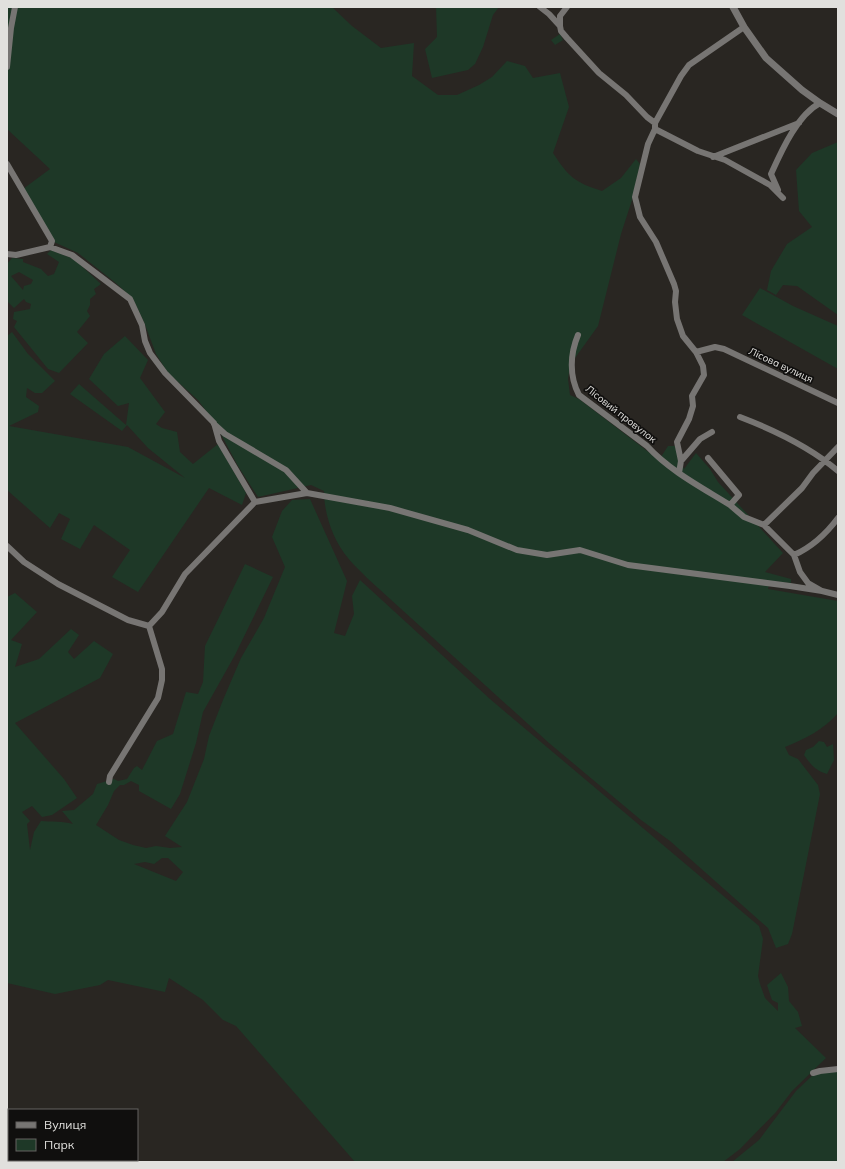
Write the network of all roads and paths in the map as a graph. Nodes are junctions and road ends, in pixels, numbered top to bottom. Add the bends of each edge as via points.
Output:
1 (15, 7) edge
2 (540, 7) edge
3 (567, 7) edge
4 (735, 9) edge
5 (560, 26) junction
6 (744, 27) junction
7 (7, 67) edge
8 (820, 103) junction
9 (838, 114) edge
10 (799, 123) junction
11 (655, 126) junction
12 (713, 157) junction
13 (7, 164) edge
14 (778, 192) junction
15 (783, 198) dead end
16 (50, 247) junction
17 (7, 254) edge
18 (578, 335) dead end
19 (696, 352) junction
20 (838, 404) edge
21 (740, 417) dead end
22 (214, 423) junction
23 (712, 432) dead end
24 (838, 447) edge
25 (708, 458) dead end
26 (681, 461) junction
27 (825, 461) junction
28 (838, 471) edge
29 (679, 473) junction
30 (307, 493) junction
31 (255, 502) junction
32 (730, 505) junction
33 (838, 518) edge
34 (764, 525) junction
35 (7, 546) edge
36 (794, 556) junction
37 (822, 591) junction
38 (838, 595) edge
39 (149, 626) junction
40 (109, 782) dead end
41 (838, 1069) edge
42 (813, 1073) dead end

1 - 7 street
2 - 5 street
3 - 5 street via 560,16
4 - 6 street
5 - 11 street via 561,31 599,73 626,95
6 - 8 street via 766,58
6 - 11 street via 689,65
8 - 9 street
8 - 10 street
10 - 12 street
10 - 14 street via 771,174
11 - 12 street
11 - 19 street via 635,197 640,217 656,242 674,284 677,319 683,336
12 - 14 street via 770,184
13 - 16 street via 52,241
14 - 15 street
16 - 17 street via 16,255
16 - 22 street via 72,255 130,299 150,353 165,373
18 - 29 street, Лісовий провулок via 573,349 572,365 574,386 579,395
19 - 20 street, Лісова вулиця via 714,348 724,349
19 - 26 street via 703,366 704,375 692,396 693,406 689,419 677,442
21 - 27 street via 789,440
22 - 30 street via 225,434 286,470
22 - 31 street via 219,441
23 - 26 street via 700,439
24 - 27 street
25 - 32 street via 739,495
26 - 29 street
27 - 28 street
27 - 34 street
29 - 32 street, Лісовий провулок
30 - 31 street
30 - 37 street via 390,508 468,530 517,550 547,555 580,550 628,565
31 - 39 street via 185,574 162,612
32 - 34 street via 744,517
33 - 36 street via 828,532
34 - 36 street
35 - 39 street via 24,562 58,584 128,620
36 - 37 street via 800,572 808,583
37 - 38 street
39 - 40 street via 162,669 158,698 110,776
41 - 42 street

